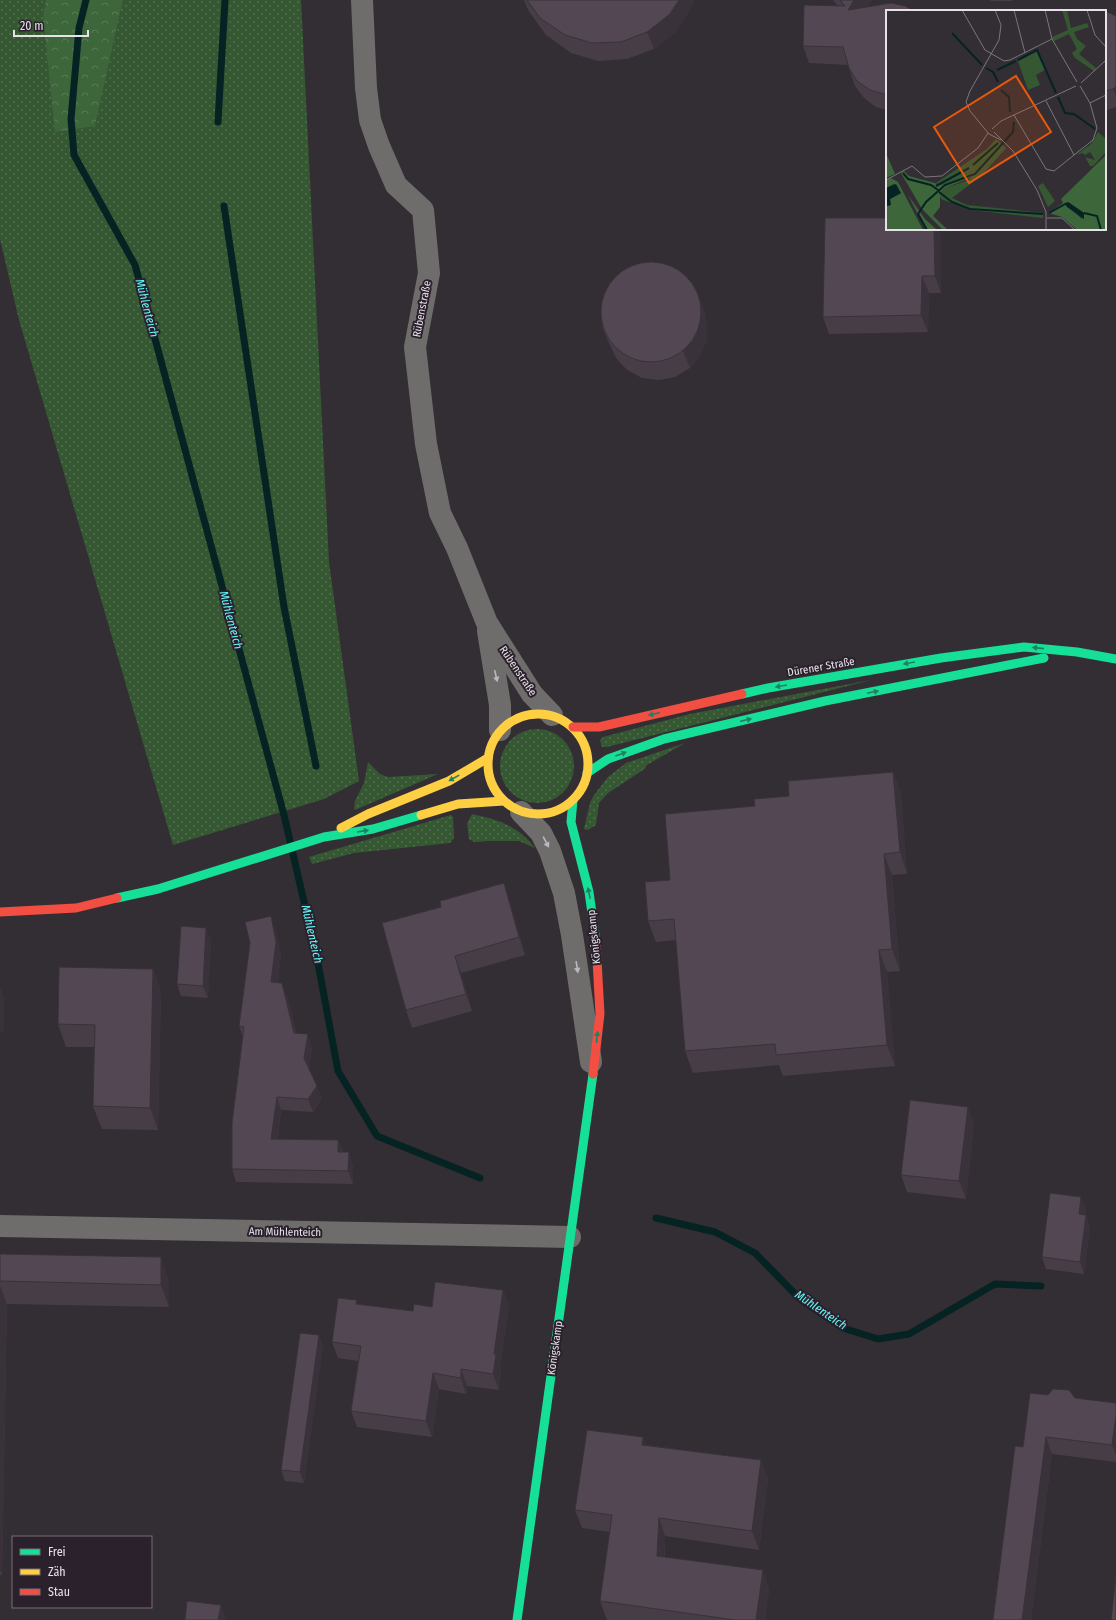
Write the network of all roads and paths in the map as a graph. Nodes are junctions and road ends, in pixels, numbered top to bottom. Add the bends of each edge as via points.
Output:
1 (362, 0) edge
2 (487, 624) junction
3 (1077, 652) junction
4 (1116, 660) edge
5 (552, 715) junction
6 (573, 727) junction
7 (500, 730) junction
8 (488, 758) junction
9 (587, 773) junction
10 (573, 800) junction
11 (513, 806) junction
12 (324, 837) junction
13 (0, 912) edge
14 (593, 1076) junction
15 (0, 1226) edge
16 (570, 1237) junction
17 (517, 1620) edge

1 - 2 street, Rübenstraße via 370,120 378,146 396,185 423,210 429,273 415,347 426,444 440,513 457,548
2 - 5 street, Rübenstraße via 532,694
2 -> 7 street, Rübenstraße via 500,705
3 - 4 main road, Dürener Straße
3 -> 6 main road, Dürener Straße via 1024,647 941,658 768,688 599,727
9 -> 3 main road, Dürener Straße via 608,759 664,739 855,695
5 - 6 main road
5 - 7 main road via 524,715
6 - 9 main road via 583,741 588,757
7 - 8 main road
8 - 11 main road via 490,782
8 -> 12 main road via 449,781 368,814
9 - 10 main road via 582,788
10 - 11 main road via 558,810 540,814
14 -> 10 main road, Königskamp via 600,1014 595,934 589,892 570,822
12 -> 11 main road via 373,829 458,804
11 -> 14 street, Königskamp via 541,834 550,851 564,894
12 - 13 main road via 158,890 76,908
14 - 16 main road, Königskamp
15 - 16 street, Am Mühlenteich
16 - 17 main road, Königskamp

